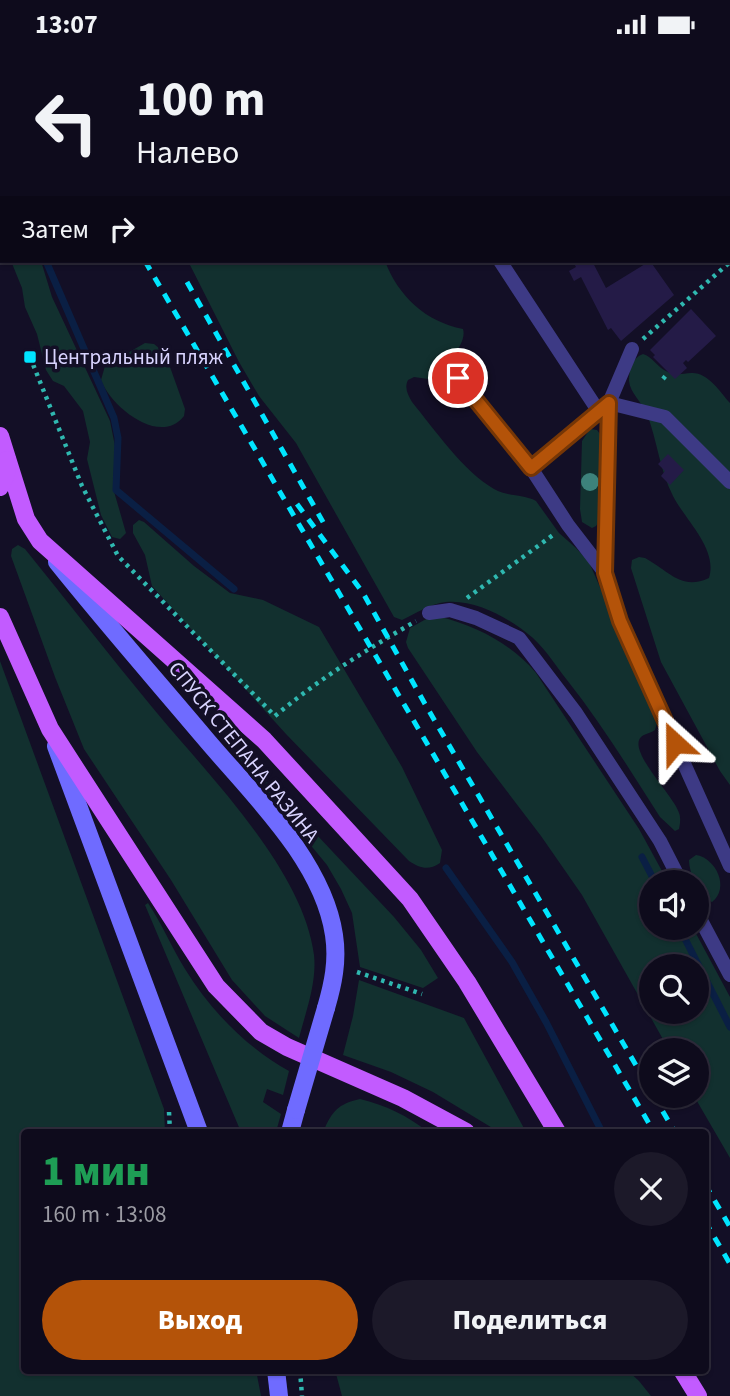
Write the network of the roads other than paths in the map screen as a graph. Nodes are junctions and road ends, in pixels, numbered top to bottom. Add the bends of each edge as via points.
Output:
1 (501, 263) edge
2 (632, 349) road end
3 (458, 378) dead end
4 (604, 407) junction
5 (0, 436) edge
6 (7, 456) junction
7 (531, 468) junction
8 (730, 482) edge
9 (0, 487) edge
10 (40, 541) junction
11 (605, 573) junction
12 (429, 613) road end
13 (0, 617) edge
14 (50, 729) junction
15 (730, 866) edge
16 (675, 870) edge
17 (709, 935) edge
18 (728, 971) edge
19 (197, 1129) edge
20 (291, 1129) edge
21 (460, 1129) edge
22 (555, 1129) edge
23 (276, 1374) edge
24 (684, 1374) edge
25 (279, 1396) edge
26 (698, 1396) edge

1 - 4 lane
2 - 4 lane
3 - 7 lane
4 - 7 lane
4 - 8 lane via 666,417
4 - 11 lane
5 - 6 main road, СПУСК СТЕПАНА РАЗИНА
6 - 9 main road
6 - 10 main road, СПУСК СТЕПАНА РАЗИНА via 26,519
7 - 11 lane
10 - 20 main road, СПУСК СТЕПАНА РАЗИНА, bridge via 279,826 308,867 326,908 334,934 334,981
10 - 22 main road via 264,740 410,899 467,982
11 - 15 lane via 620,621
12 - 16 lane via 450,610 519,638 576,713
13 - 14 main road
14 - 19 main road
14 - 21 main road via 200,964 261,1032
17 - 18 lane
23 - 25 main road
24 - 26 main road

